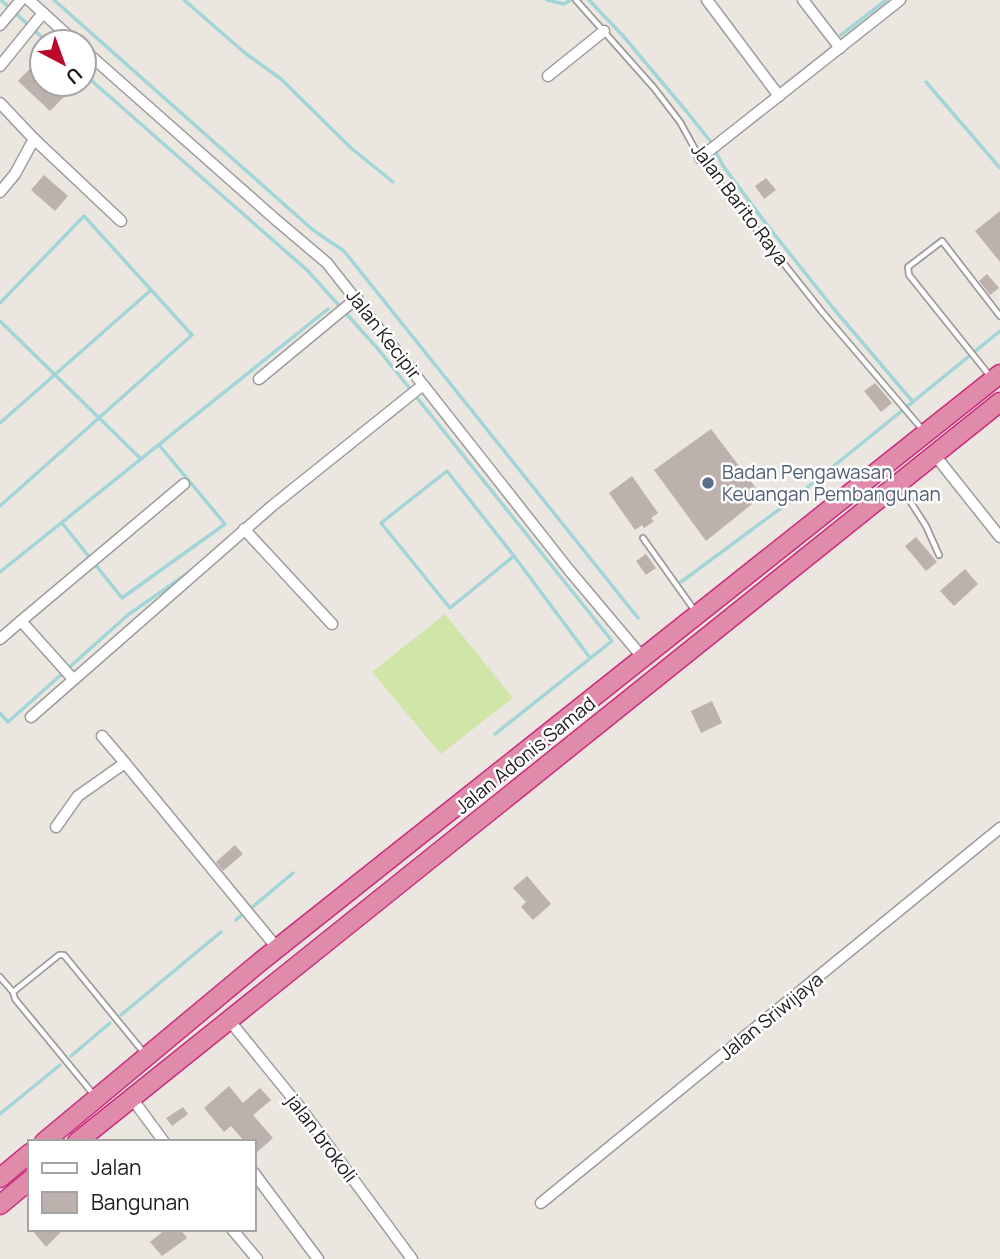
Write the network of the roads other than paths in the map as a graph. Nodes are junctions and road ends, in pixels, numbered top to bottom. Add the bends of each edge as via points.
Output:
1 (21, 0) edge
2 (29, 0) edge
3 (707, 0) edge
4 (803, 0) edge
5 (900, 0) edge
6 (577, 1) edge
7 (43, 13) junction
8 (0, 25) edge
9 (60, 28) edge
10 (604, 31) junction
11 (840, 48) junction
12 (98, 62) edge
13 (0, 66) edge
14 (548, 76) dead end
15 (779, 96) junction
16 (0, 103) edge
17 (34, 139) junction
18 (700, 158) junction
19 (0, 192) edge
20 (121, 221) dead end
21 (357, 298) junction
22 (1000, 316) edge
23 (996, 377) edge
24 (259, 379) dead end
25 (419, 388) junction
26 (1000, 402) edge
27 (925, 433) junction
28 (934, 454) junction
29 (899, 483) junction
30 (184, 484) dead end
31 (244, 529) junction
32 (1000, 537) edge
33 (643, 538) dead end
34 (939, 555) dead end
35 (698, 614) junction
36 (21, 621) junction
37 (332, 624) dead end
38 (0, 639) edge
39 (643, 658) junction
40 (71, 676) junction
41 (31, 717) dead end
42 (102, 736) dead end
43 (125, 763) junction
44 (56, 827) dead end
45 (1000, 828) edge
46 (427, 832) junction
47 (440, 849) junction
48 (278, 949) junction
49 (0, 977) edge
50 (13, 992) junction
51 (229, 1020) junction
52 (147, 1056) junction
53 (131, 1097) junction
54 (97, 1098) junction
55 (46, 1140) edge
56 (79, 1140) edge
57 (163, 1140) edge
58 (28, 1155) edge
59 (256, 1176) edge
60 (0, 1178) edge
61 (28, 1182) edge
62 (541, 1203) dead end
63 (0, 1205) edge
64 (234, 1231) edge
65 (257, 1259) edge
66 (318, 1259) edge
67 (412, 1259) edge

1 - 8 street
2 - 7 street
3 - 15 street
4 - 11 street
5 - 11 street
6 - 10 lane, Jalan Barito Raya
7 - 9 street
7 - 13 street
10 - 14 street
10 - 18 lane, Jalan Barito Raya via 680,122
11 - 15 street
12 - 21 street, Jalan Kecipir via 327,262
15 - 18 street
16 - 17 street
17 - 19 street
17 - 20 street
18 - 27 lane, Jalan Barito Raya
21 - 24 street
21 - 25 street, Jalan Kecipir
22 - 23 lane via 942,241 908,267 909,275
23 - 27 highway
25 - 31 street
25 - 39 street, Jalan Kecipir
26 - 28 highway, Jalan Adonis Samad
27 - 35 highway
28 - 29 highway, Jalan Adonis Samad
28 - 32 street
29 - 34 lane
29 - 47 highway, Jalan Adonis Samad
30 - 36 street
31 - 37 street
31 - 40 street
33 - 35 lane
35 - 39 highway
36 - 38 street
36 - 40 street
39 - 46 highway
40 - 41 street
42 - 43 street
43 - 44 street via 78,796
43 - 48 street
45 - 62 street, Jalan Sriwijaya
46 - 47 highway
46 - 48 highway
47 - 51 highway, Jalan Adonis Samad
48 - 52 highway
49 - 50 lane
50 - 52 lane via 64,955
50 - 54 lane
51 - 53 highway, Jalan Adonis Samad
51 - 67 street, jalan brokoli via 299,1105
52 - 54 highway
53 - 56 highway, Jalan Adonis Samad
53 - 57 street
54 - 55 highway
58 - 60 highway
59 - 66 street
61 - 63 highway
64 - 65 street

